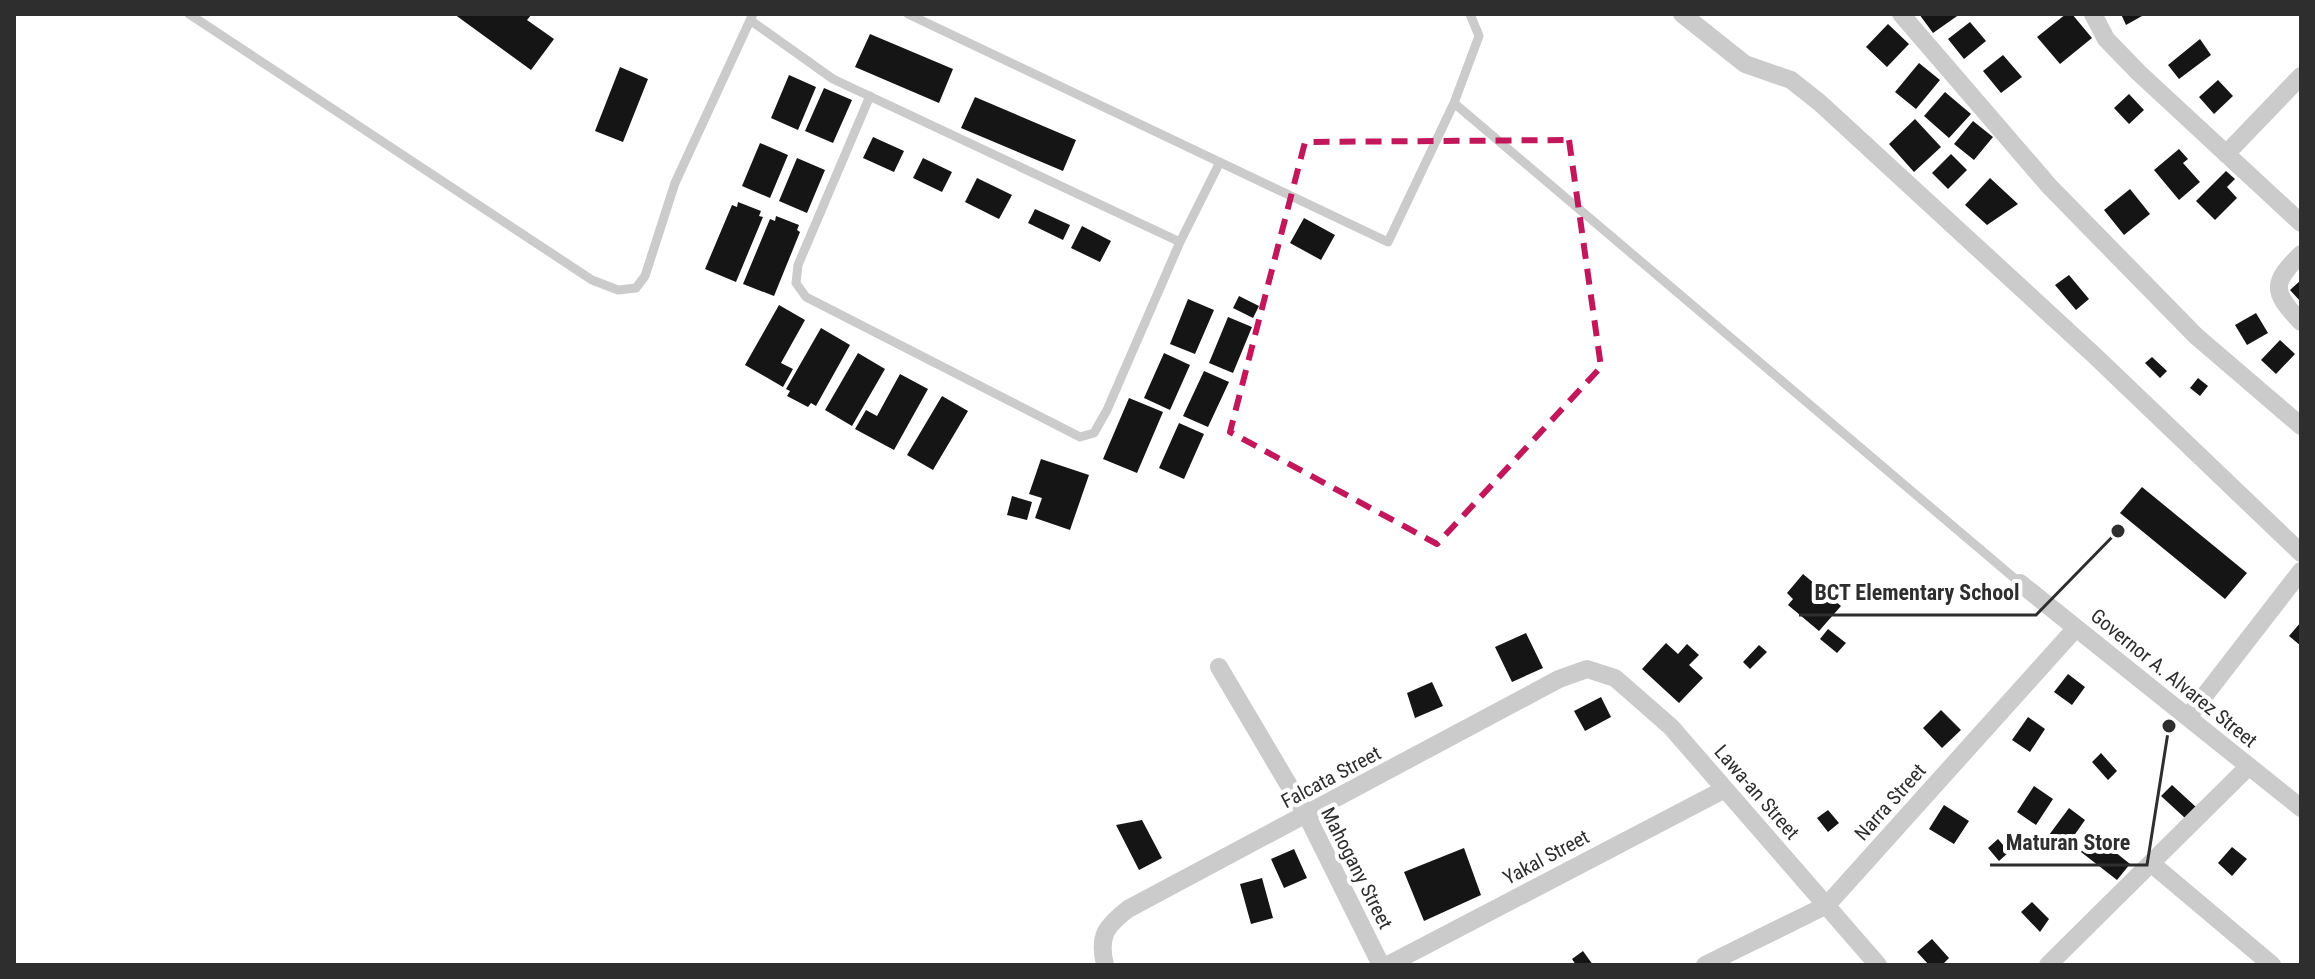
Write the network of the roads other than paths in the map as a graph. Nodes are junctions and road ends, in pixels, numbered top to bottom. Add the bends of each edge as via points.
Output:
1 (189, 14) edge
2 (908, 14) edge
3 (1470, 14) edge
4 (1682, 14) edge
5 (1901, 14) edge
6 (2093, 14) edge
7 (752, 17) edge
8 (2301, 76) edge
9 (870, 96) junction
10 (1454, 103) junction
11 (2226, 154) junction
12 (1220, 162) junction
13 (2301, 223) edge
14 (1180, 242) junction
15 (2301, 254) edge
16 (2301, 322) edge
17 (2301, 426) edge
18 (2301, 553) edge
19 (2301, 571) edge
20 (2020, 583) joint
21 (2076, 628) junction
22 (1219, 667) dead end
23 (1587, 669) joint
24 (2188, 717) junction
25 (2249, 766) junction
26 (1725, 789) junction
27 (2301, 808) edge
28 (1307, 816) junction
29 (2152, 864) junction
30 (1827, 905) junction
31 (1105, 965) edge
32 (1381, 965) edge
33 (1388, 965) edge
34 (1705, 965) edge
35 (1878, 965) edge
36 (2048, 965) edge
37 (2272, 965) edge

1 - 7 lane via 579,271 618,290 636,288 645,276 675,183
2 - 12 lane
3 - 10 lane via 1479,36
4 - 18 street via 1745,64 1791,80 1820,103
5 - 17 street via 2050,187 2196,336
6 - 11 street via 2106,39
7 - 9 lane via 833,79
8 - 11 street
9 - 14 lane
9 - 14 lane via 798,265 796,283 806,297 1080,437 1094,433 1107,410
10 - 12 lane via 1388,242
10 - 20 lane
11 - 13 street
12 - 14 lane
15 - 16 street via 2280,276 2278,289
19 - 24 street
20 - 21 street, Governor A. Alvarez Street
21 - 24 street, Governor A. Alvarez Street
21 - 30 street, Narra Street
22 - 28 street, Mahogany Street
23 - 26 street, Lawa-an Street via 1615,678 1671,727
23 - 28 street, Falcata Street via 1559,679
24 - 25 street, Governor A. Alvarez Street
25 - 27 street, Governor A. Alvarez Street
25 - 29 street
26 - 30 street, Lawa-an Street
26 - 33 street, Yakal Street
28 - 31 street, Falcata Street via 1128,909 1104,934
28 - 32 street, Mahogany Street
29 - 36 street
29 - 37 street
30 - 34 street, Narra Street
30 - 35 street, Lawa-an Street

